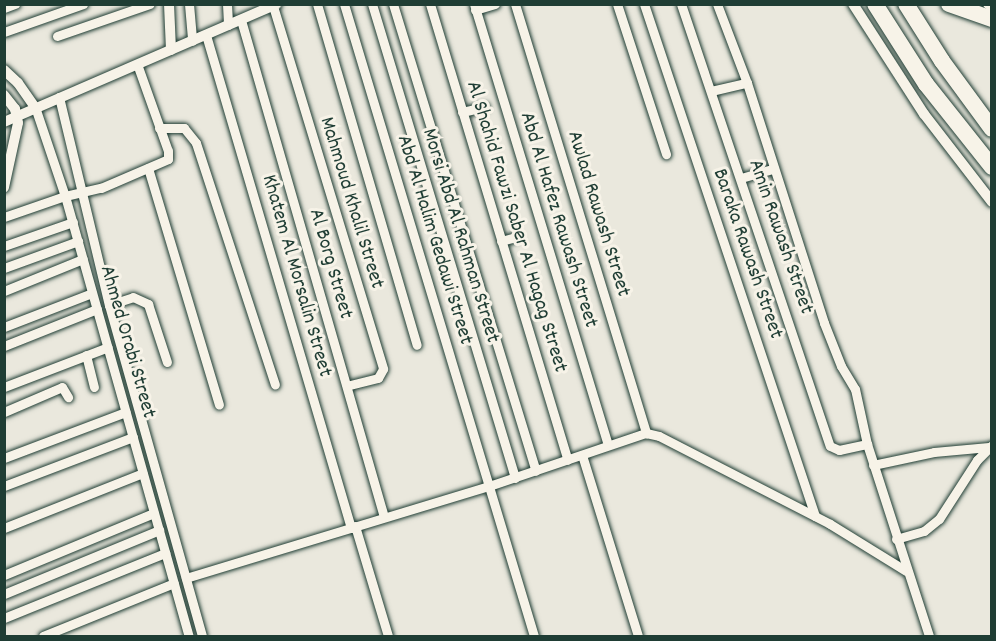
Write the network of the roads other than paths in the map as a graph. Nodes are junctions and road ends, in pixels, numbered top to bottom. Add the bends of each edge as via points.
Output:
1 (15, 4) edge
2 (83, 4) edge
3 (150, 4) edge
4 (169, 4) edge
5 (189, 4) edge
6 (226, 4) edge
7 (317, 4) edge
8 (344, 4) edge
9 (372, 4) edge
10 (393, 4) edge
11 (430, 4) edge
12 (495, 4) edge
13 (515, 4) edge
14 (617, 4) edge
15 (644, 4) edge
16 (681, 4) edge
17 (717, 4) edge
18 (853, 4) edge
19 (874, 4) edge
20 (906, 4) edge
21 (949, 4) edge
22 (275, 5) edge
23 (475, 7) edge
24 (4, 8) edge
25 (257, 9) edge
26 (987, 10) edge
27 (241, 20) junction
28 (228, 26) junction
29 (4, 32) edge
30 (206, 35) junction
31 (57, 36) dead end
32 (192, 41) junction
33 (171, 50) junction
34 (137, 64) junction
35 (4, 70) edge
36 (747, 83) junction
37 (711, 91) junction
38 (4, 95) edge
39 (59, 97) junction
40 (35, 107) junction
41 (484, 107) dead end
42 (462, 112) junction
43 (18, 116) junction
44 (4, 122) edge
45 (159, 128) junction
46 (992, 129) edge
47 (666, 154) dead end
48 (992, 167) edge
49 (148, 168) junction
50 (7, 169) edge
51 (773, 169) junction
52 (741, 178) junction
53 (4, 188) edge
54 (82, 193) junction
55 (65, 196) junction
56 (992, 202) edge
57 (4, 216) edge
58 (73, 222) junction
59 (516, 237) dead end
60 (501, 241) junction
61 (78, 242) junction
62 (4, 246) edge
63 (83, 259) junction
64 (4, 268) edge
65 (4, 291) edge
66 (93, 293) junction
67 (110, 305) junction
68 (97, 309) junction
69 (4, 327) edge
70 (417, 345) dead end
71 (4, 346) edge
72 (108, 347) junction
73 (86, 355) junction
74 (167, 362) dead end
75 (275, 384) dead end
76 (347, 386) junction
77 (4, 387) edge
78 (94, 387) dead end
79 (68, 397) dead end
80 (219, 405) dead end
81 (4, 412) edge
82 (126, 412) junction
83 (646, 433) junction
84 (133, 437) junction
85 (867, 444) junction
86 (608, 445) junction
87 (990, 446) edge
88 (582, 455) junction
89 (4, 458) edge
90 (568, 460) junction
91 (873, 465) junction
92 (536, 471) junction
93 (143, 473) junction
94 (514, 478) junction
95 (4, 486) edge
96 (489, 486) junction
97 (154, 513) junction
98 (815, 516) junction
99 (384, 518) junction
100 (353, 527) junction
101 (4, 528) edge
102 (159, 530) junction
103 (896, 539) junction
104 (165, 553) junction
105 (906, 571) junction
106 (4, 575) edge
107 (186, 578) junction
108 (174, 583) junction
109 (4, 594) edge
110 (4, 618) edge
111 (43, 636) edge
112 (186, 636) edge
113 (202, 636) edge
114 (388, 636) edge
115 (534, 636) edge
116 (638, 636) edge
117 (929, 636) edge

1 - 24 street
2 - 29 street
3 - 31 street
4 - 33 street
5 - 32 street
6 - 28 street
7 - 70 street
8 - 96 street, Abd Al Halim Gedawi Street
9 - 94 street, Morsi Abd Al Rahman Street
10 - 92 street
11 - 42 street, Al Shahid Fawzi Saber Al Hagag Street
12 - 23 street
13 - 83 street, Awlad Rawash Street
14 - 47 street
15 - 98 street, Baraka Rawash Street
16 - 37 street, Amin Rawash Street
17 - 36 street
18 - 56 street via 924,114
19 - 48 highway via 926,84
20 - 46 highway
21 - 26 highway
22 - 25 street
22 - 76 street, Mahmoud Khalil Street via 383,369 378,378
23 - 86 street, Abd Al Hafez Rawash Street
25 - 27 street
27 - 28 street
27 - 76 street, Al Borg Street
28 - 30 street
30 - 32 street
30 - 100 street, Khatem Al Morsalin Street
32 - 33 street
33 - 34 street
34 - 39 street
34 - 45 street
35 - 40 street, Ahmed Orabi Street via 18,82
36 - 37 street
36 - 51 street
37 - 52 street, Amin Rawash Street
38 - 43 street
39 - 40 street
39 - 54 street
40 - 43 street
40 - 55 street, Ahmed Orabi Street
41 - 42 street
42 - 60 street, Al Shahid Fawzi Saber Al Hagag Street
43 - 44 street
43 - 50 street
45 - 49 street via 168,159
45 - 75 street via 184,128 196,143
49 - 54 street
49 - 80 street
50 - 53 street
51 - 52 street
51 - 85 street via 831,342 855,389
52 - 85 street, Amin Rawash Street via 831,446 836,450
54 - 55 street
54 - 67 street
55 - 57 street
55 - 58 street, Ahmed Orabi Street
58 - 61 street, Ahmed Orabi Street
58 - 62 street
59 - 60 street
60 - 90 street, Al Shahid Fawzi Saber Al Hagag Street
61 - 63 street, Ahmed Orabi Street
61 - 64 street
63 - 65 street
63 - 66 street, Ahmed Orabi Street
66 - 68 street, Ahmed Orabi Street
66 - 69 street
67 - 74 street via 133,297 148,304
67 - 107 street
68 - 71 street
68 - 72 street, Ahmed Orabi Street
72 - 73 street
72 - 82 street, Ahmed Orabi Street
73 - 77 street
73 - 78 street
76 - 99 street, Al Borg Street
79 - 81 street via 62,387
82 - 84 street, Ahmed Orabi Street
82 - 89 street
83 - 86 street
83 - 98 street via 659,436
84 - 93 street, Ahmed Orabi Street
84 - 95 street
85 - 91 street
86 - 88 street
87 - 91 street via 928,453
87 - 103 street via 939,519 924,531
88 - 90 street
88 - 116 street
90 - 92 street
91 - 103 street
92 - 94 street
93 - 97 street, Ahmed Orabi Street
93 - 101 street
94 - 96 street
96 - 99 street
96 - 115 street, Abd Al Halim Gedawi Street
97 - 102 street, Ahmed Orabi Street
97 - 106 street
98 - 105 street
99 - 100 street
100 - 107 street
100 - 114 street, Khatem Al Morsalin Street
102 - 104 street, Ahmed Orabi Street
102 - 109 street
103 - 105 street
104 - 108 street, Ahmed Orabi Street
104 - 110 street
105 - 117 street
107 - 113 street
108 - 111 street
108 - 112 street, Ahmed Orabi Street

